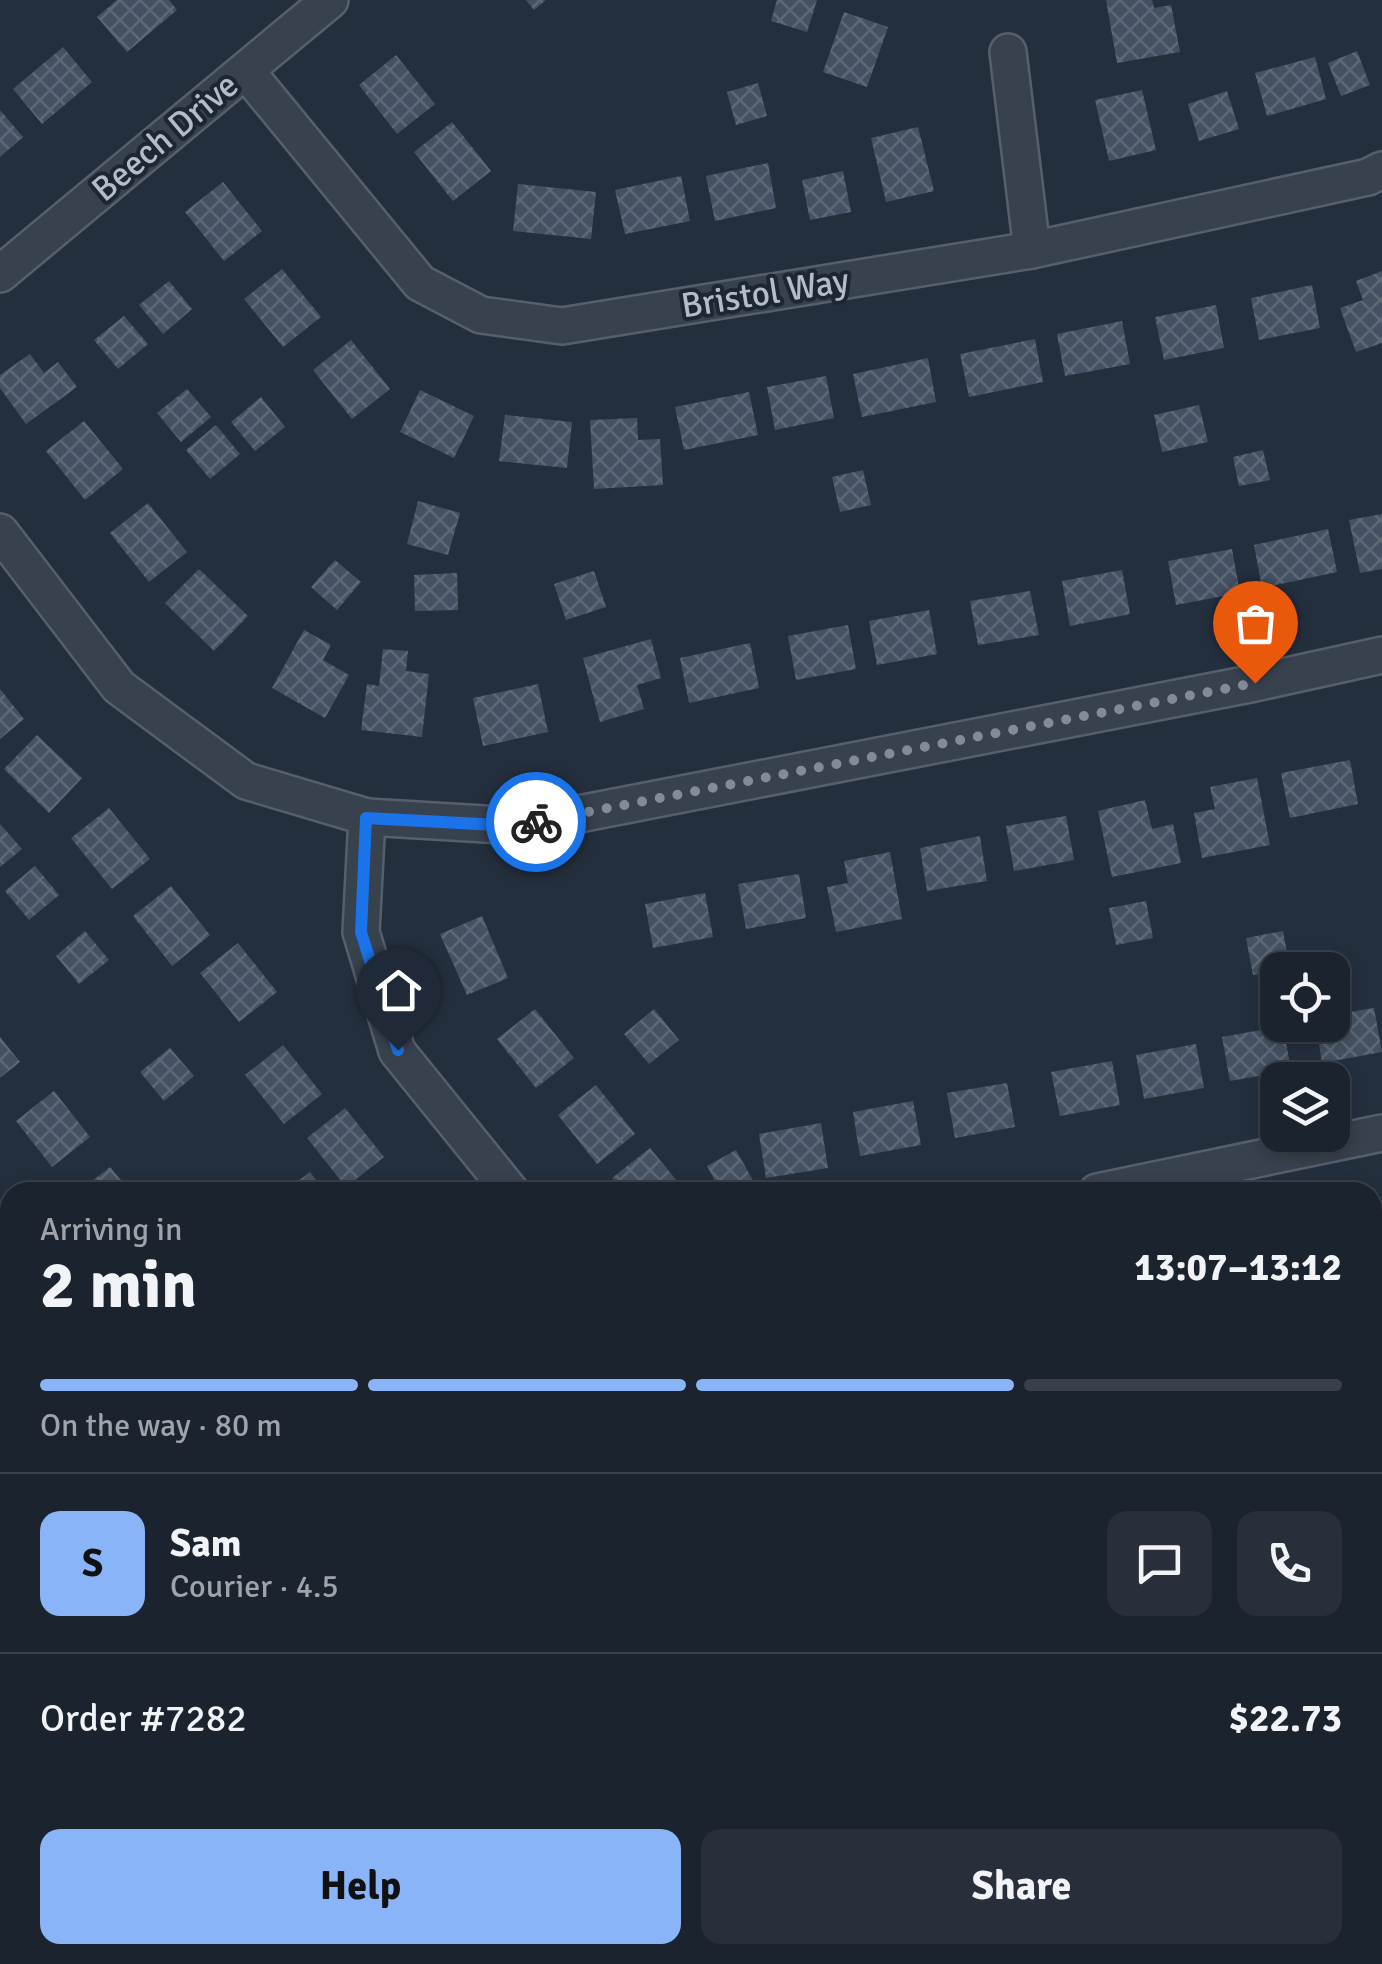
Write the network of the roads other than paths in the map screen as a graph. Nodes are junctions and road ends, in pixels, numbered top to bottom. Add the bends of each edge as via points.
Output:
1 (330, 0) edge
2 (1008, 52) dead end
3 (246, 71) junction
4 (1382, 170) edge
5 (1032, 250) junction
6 (0, 274) edge
7 (0, 532) edge
8 (1382, 655) edge
9 (366, 818) junction
10 (1382, 1133) edge
11 (502, 1182) edge
12 (1145, 1182) edge

1 - 3 street, Beech Drive
2 - 5 street
3 - 5 street, Bristol Way via 420,283 481,315 562,326
3 - 6 street, Beech Drive
4 - 5 street, Bristol Way
7 - 9 street via 119,686 246,781
8 - 9 street via 517,826
9 - 11 street via 361,932 398,1050
10 - 12 street

